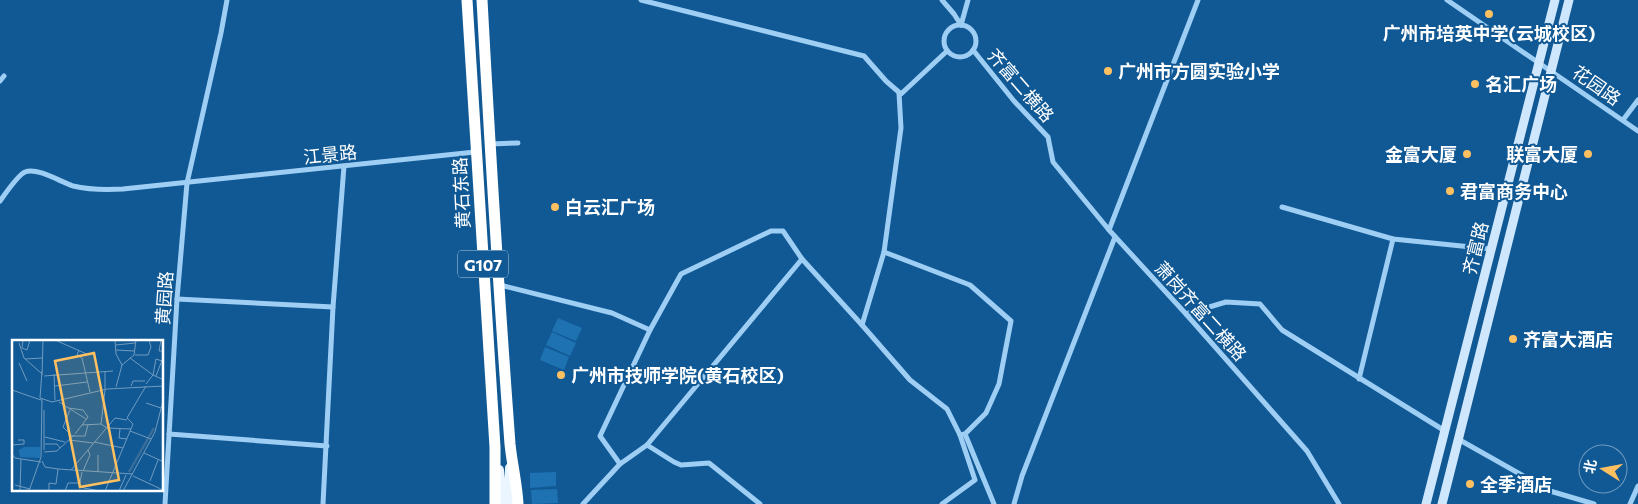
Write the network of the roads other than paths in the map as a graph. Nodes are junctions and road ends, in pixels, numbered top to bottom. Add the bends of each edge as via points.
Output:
1 (227, 0) edge
2 (467, 0) edge
3 (482, 0) edge
4 (642, 0) edge
5 (942, 0) edge
6 (968, 0) edge
7 (1198, 0) edge
8 (1447, 0) edge
9 (1555, 0) edge
10 (1569, 0) edge
11 (961, 25) junction
12 (973, 50) junction
13 (947, 51) junction
14 (1539, 62) junction
15 (1551, 70) junction
16 (900, 93) junction
17 (1638, 100) edge
18 (1623, 120) junction
19 (1638, 130) edge
20 (1048, 137) joint
21 (518, 143) dead end
22 (490, 144) junction
23 (476, 152) junction
24 (344, 166) junction
25 (186, 183) junction
26 (0, 201) edge
27 (1282, 207) dead end
28 (1109, 230) junction
29 (1115, 237) junction
30 (1393, 239) junction
31 (1491, 249) junction
32 (884, 252) junction
33 (802, 259) junction
34 (499, 284) junction
35 (177, 300) junction
36 (333, 307) junction
37 (1186, 314) junction
38 (862, 325) junction
39 (650, 330) junction
40 (1359, 379) junction
41 (1446, 431) junction
42 (169, 434) junction
43 (963, 435) junction
44 (1458, 439) junction
45 (647, 444) junction
46 (327, 446) junction
47 (495, 447) junction
48 (510, 447) junction
49 (620, 464) junction
50 (1638, 486) edge
51 (1576, 502) edge
52 (165, 504) edge
53 (323, 504) edge
54 (495, 504) edge
55 (502, 504) edge
56 (510, 504) edge
57 (518, 504) edge
58 (583, 504) edge
59 (760, 504) edge
60 (942, 504) edge
61 (994, 504) edge
62 (1014, 504) edge
63 (1339, 504) edge
64 (1426, 504) edge
65 (1442, 504) edge
66 (1594, 504) edge
67 (1630, 504) edge

1 - 25 street, 黄园路
2 - 23 highway, 黄石东路 / G107
3 - 22 highway, 黄石东路 / G107
4 - 16 street via 864,56
5 - 11 street
6 - 11 street
7 - 28 street
8 - 14 street, 花园路
9 - 14 main road, 齐富路
10 - 15 main road, 齐富路
11 - 12 street via 973,32 976,41
11 - 13 street via 950,28 945,35
12 - 13 street via 959,57
12 - 20 street, 齐富二横路
13 - 16 street
14 - 15 street, 花园路
14 - 31 main road, 齐富路
15 - 18 street, 花园路
15 - 44 main road, 齐富路
16 - 32 street via 901,128
17 - 18 street
18 - 19 street, 花园路
20 - 28 street, 萧岗齐富二横路 via 1053,162
21 - 22 street
22 - 34 highway, 黄石东路 / G107
23 - 24 street, 江景路
23 - 47 highway, 黄石东路 / G107
24 - 25 street, 江景路
24 - 36 street
25 - 26 street, 江景路 via 99,190 73,186 31,171 22,174
25 - 35 street, 黄园路
27 - 30 street
28 - 29 street, 萧岗齐富二横路
29 - 37 street, 萧岗齐富二横路
29 - 62 street
30 - 31 street
30 - 40 street
31 - 41 main road, 齐富路
32 - 38 street
32 - 43 street via 970,285 1011,321 999,384 986,413
33 - 38 street
33 - 39 street via 784,231 771,231 681,274
33 - 45 street
34 - 39 street via 612,313
34 - 48 highway, 黄石东路 / G107
35 - 36 street
35 - 42 street, 黄园路
36 - 46 street
37 - 40 street via 1226,302 1260,304 1282,330
37 - 63 street, 萧岗齐富二横路 via 1307,451
38 - 43 street via 910,380 947,409
39 - 49 street via 600,436
40 - 41 street
41 - 64 main road, 齐富路
42 - 46 street
42 - 52 street, 黄园路
43 - 60 street via 975,480
43 - 61 street
44 - 51 street via 1550,491
44 - 65 main road, 齐富路
45 - 49 street
45 - 59 street via 674,462 709,463
46 - 53 street
47 - 54 highway, G107
47 - 55 main road, 黄石东路
48 - 56 main road, 黄石东路
48 - 57 highway, G107
49 - 58 street
50 - 67 street
51 - 66 street

